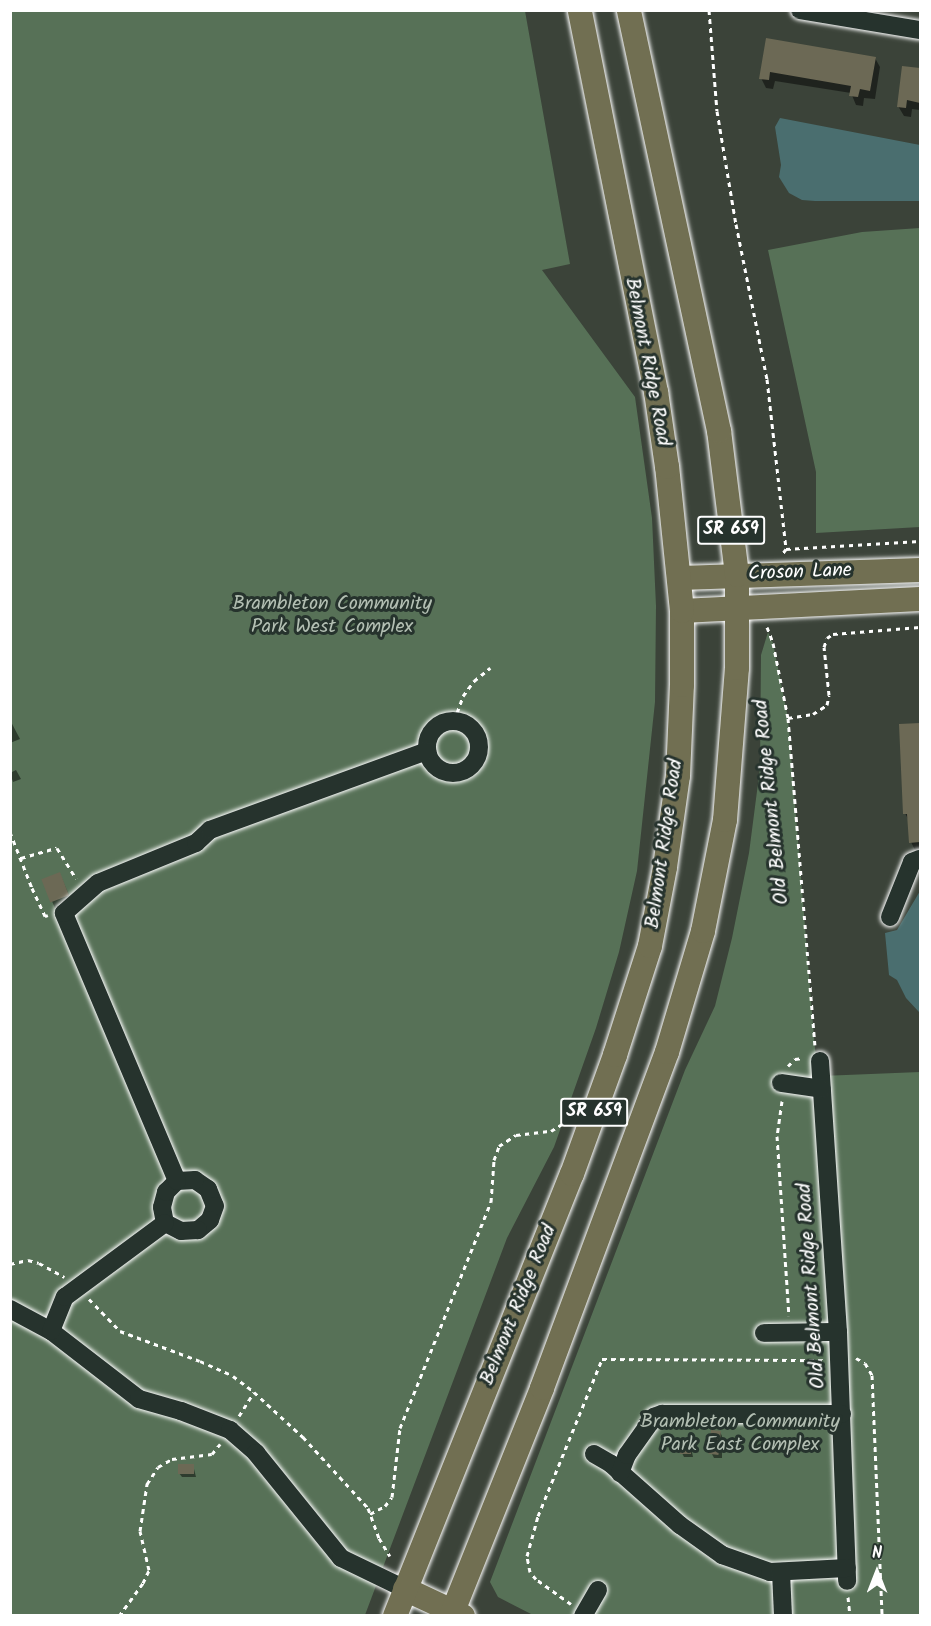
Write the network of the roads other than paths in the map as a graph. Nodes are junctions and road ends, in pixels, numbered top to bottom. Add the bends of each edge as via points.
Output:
1 (580, 10) edge
2 (629, 10) edge
3 (800, 10) edge
4 (899, 19) edge
5 (921, 30) edge
6 (921, 570) edge
7 (737, 575) junction
8 (680, 578) junction
9 (921, 599) edge
10 (738, 607) junction
11 (682, 611) junction
12 (427, 751) junction
13 (909, 861) edge
14 (890, 917) dead end
15 (815, 1055) road end
16 (784, 1084) road end
17 (822, 1089) junction
18 (177, 1182) junction
19 (165, 1223) junction
20 (10, 1309) edge
21 (51, 1331) junction
22 (838, 1332) junction
23 (764, 1333) dead end
24 (842, 1414) junction
25 (594, 1454) dead end
26 (620, 1473) junction
27 (781, 1572) junction
28 (405, 1589) junction
29 (598, 1590) dead end
30 (456, 1614) edge
31 (395, 1616) edge
32 (583, 1616) edge
33 (783, 1616) edge

1 - 8 main road, Belmont Ridge Road / SR 659 via 656,392
2 - 7 main road, SR 659 via 719,430
3 - 4 street
4 - 5 street
6 - 7 main road, Croson Lane
7 - 8 main road, Croson Lane
7 - 10 main road, SR 659
8 - 11 main road, Belmont Ridge Road / SR 659
9 - 10 main road, Croson Lane via 767,615
10 - 11 main road, Croson Lane
10 - 30 main road, SR 659 via 738,668 725,820 702,931 667,1052
11 - 28 main road, Belmont Ridge Road / SR 659 via 678,776 650,946 572,1173
12 - 12 street via 427,742 437,727 454,721 470,728 479,742 471,766 457,773 441,771
12 - 18 street via 210,830 196,843 98,883 64,914
13 - 14 street
15 - 17 street, Old Belmont Ridge Road
16 - 17 street
17 - 22 street, Old Belmont Ridge Road
18 - 19 street via 166,1192 162,1207
18 - 19 street via 195,1180 208,1189 215,1206 210,1220 198,1230 182,1231
19 - 21 street via 64,1297
20 - 21 street
21 - 28 street via 139,1399 230,1430 256,1453 341,1558
22 - 23 street
22 - 24 street, Old Belmont Ridge Road
24 - 26 street via 662,1414 654,1417 627,1455
24 - 27 street, Old Belmont Ridge Road via 847,1574
25 - 26 street
26 - 27 street via 722,1555 758,1569
27 - 33 street
28 - 30 main road, SR 659
28 - 31 main road, Belmont Ridge Road
29 - 32 street

